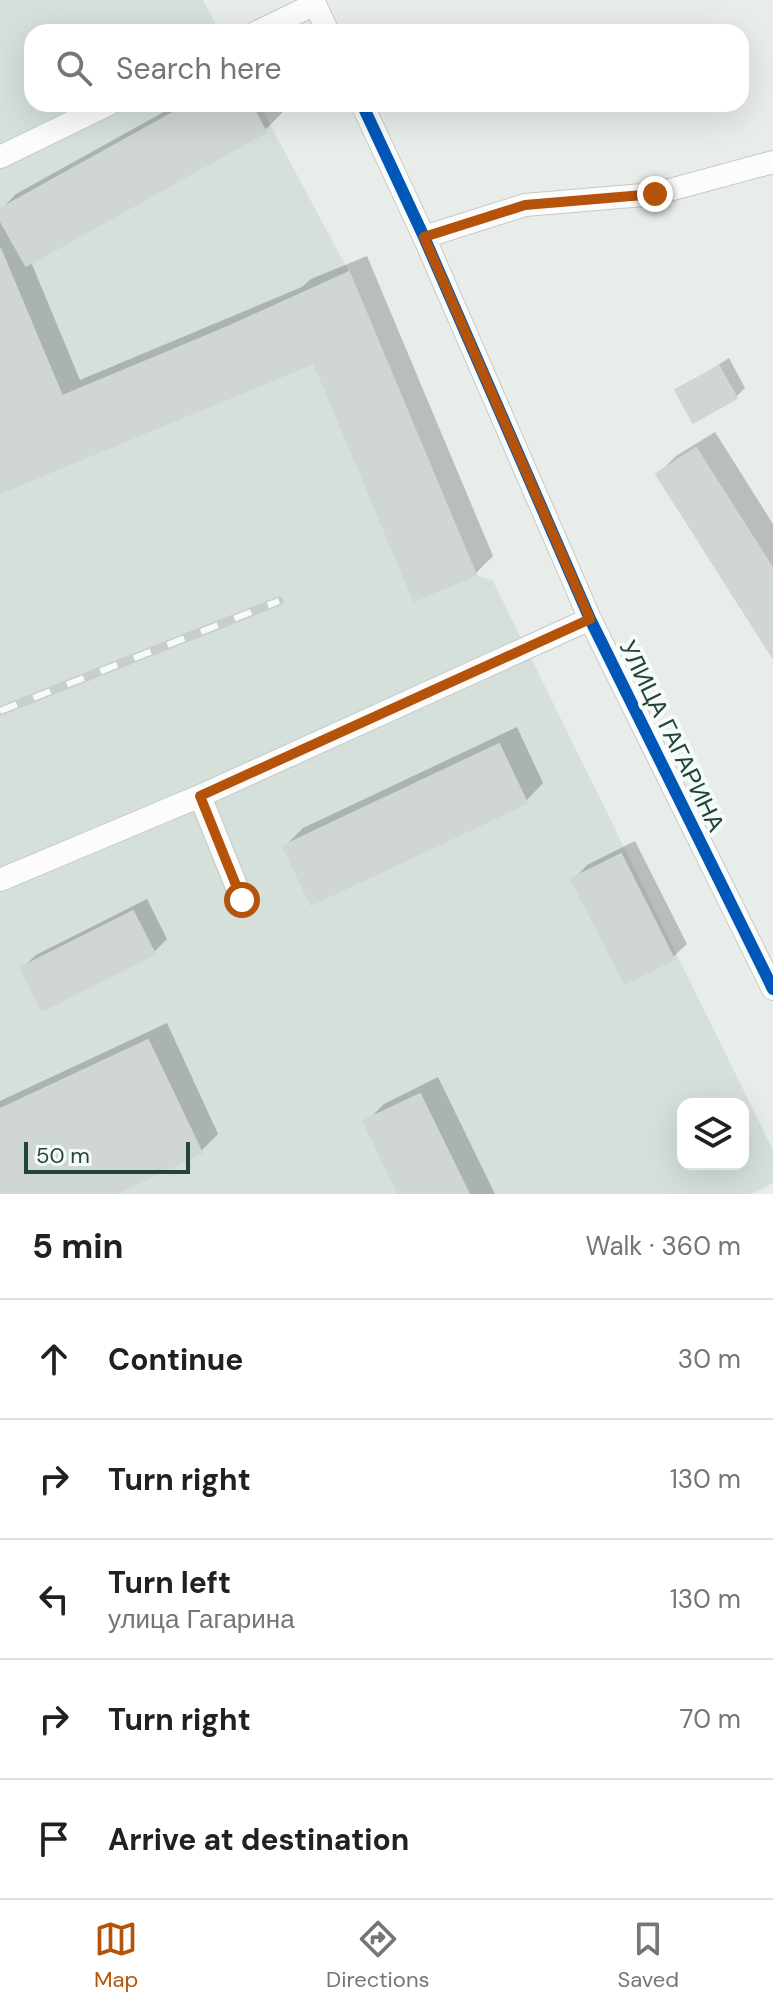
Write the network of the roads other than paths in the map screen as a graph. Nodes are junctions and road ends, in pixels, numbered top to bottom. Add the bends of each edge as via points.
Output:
1 (314, 2) edge
2 (272, 24) edge
3 (324, 24) edge
4 (93, 112) edge
5 (366, 112) edge
6 (0, 157) edge
7 (773, 162) edge
8 (424, 237) junction
9 (590, 619) junction
10 (200, 796) junction
11 (0, 880) edge
12 (242, 900) dead end
13 (773, 989) edge

1 - 2 street
1 - 3 street
4 - 6 street
5 - 8 street, УЛИЦА ГАГАРИНА
7 - 8 street via 655,194 525,205
8 - 9 street, УЛИЦА ГАГАРИНА
9 - 10 street
9 - 13 street, УЛИЦА ГАГАРИНА
10 - 11 street
10 - 12 street

